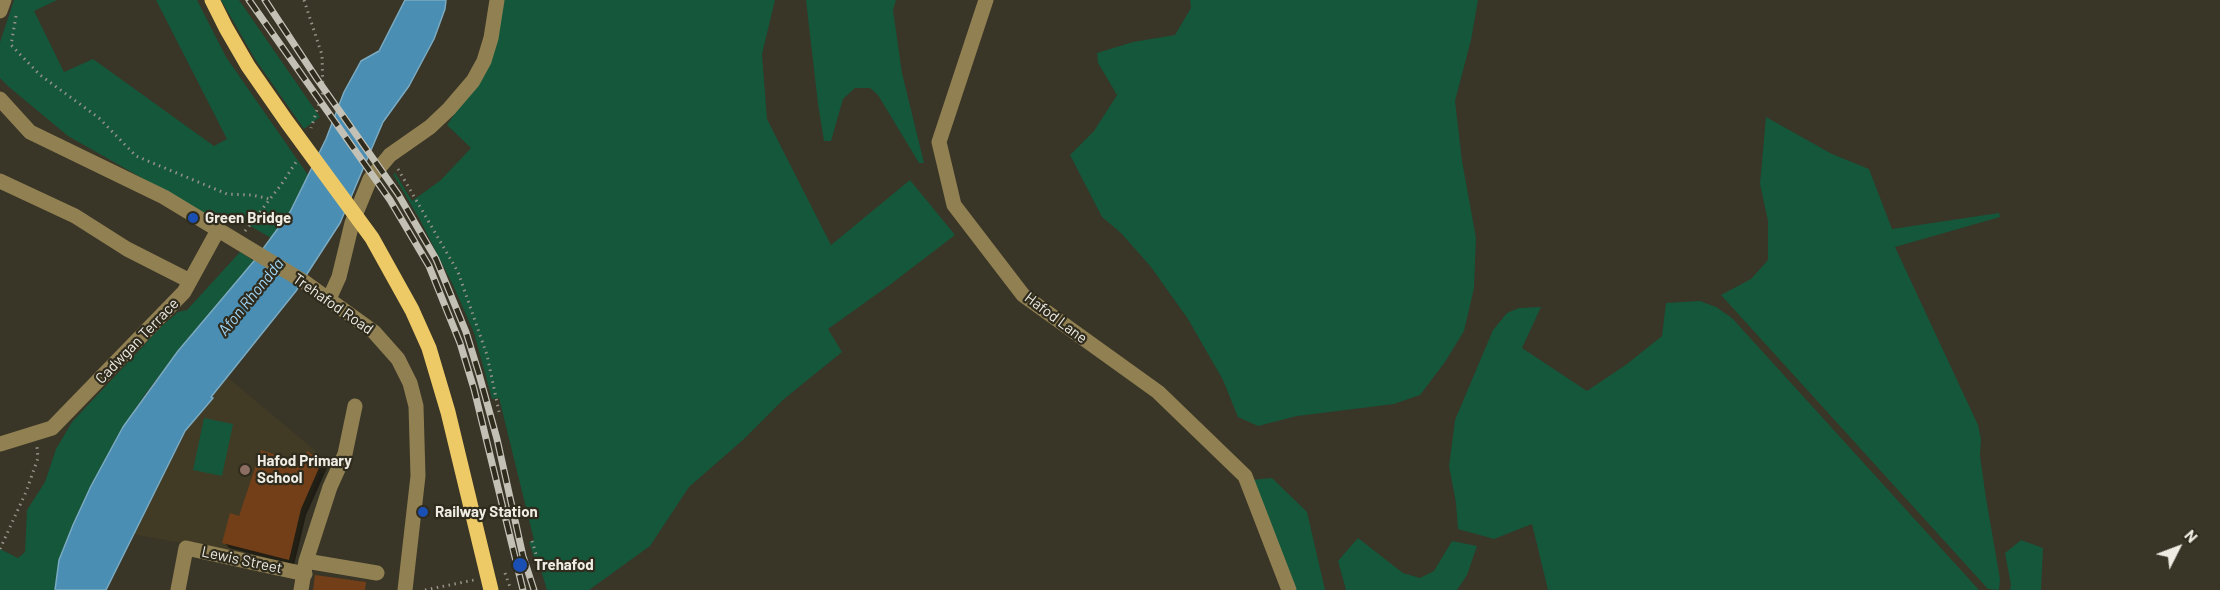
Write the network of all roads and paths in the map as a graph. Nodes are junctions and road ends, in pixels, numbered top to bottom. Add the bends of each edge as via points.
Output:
1 (4, 0) edge
2 (212, 0) edge
3 (497, 0) edge
4 (986, 0) edge
5 (0, 11) edge
6 (16, 15) dead end
7 (0, 99) edge
8 (390, 155) junction
9 (0, 181) edge
10 (270, 199) dead end
11 (218, 230) junction
12 (190, 281) junction
13 (329, 299) junction
14 (355, 406) dead end
15 (500, 412) dead end
16 (36, 433) junction
17 (0, 444) edge
18 (532, 541) dead end
19 (0, 549) edge
20 (536, 564) dead end
21 (305, 567) junction
22 (376, 573) dead end
23 (505, 573) dead end
24 (474, 580) dead end
25 (178, 590) edge
26 (301, 590) edge
27 (405, 590) edge
28 (425, 590) edge
29 (491, 590) edge
30 (511, 590) edge
31 (1289, 590) edge

1 - 5 street
2 - 29 main road via 248,66 372,238 407,300 429,348 448,412
3 - 8 street via 484,61 473,81 430,127
4 - 31 street, Hafod Lane via 939,142 954,205 1023,295 1158,392 1245,476
6 - 10 path via 11,45 40,75 99,118 136,156 227,194
7 - 11 street, Trehafod Road via 30,132 164,197
8 - 13 street via 364,193
8 - 15 path via 458,272 488,355
9 - 12 street via 75,216 127,249
11 - 12 street, Cadwgan Terrace
11 - 13 street, Trehafod Road
12 - 16 street, Cadwgan Terrace via 184,292 52,428
13 - 27 street, Trehafod Road via 374,332 398,359 410,383 416,406 418,476
14 - 21 street via 345,454 330,487
16 - 17 street, Cadwgan Terrace
16 - 19 path via 38,458
18 - 20 path
21 - 22 street
21 - 25 street, Lewis Street via 186,548
21 - 26 street
23 - 30 path
24 - 28 path

